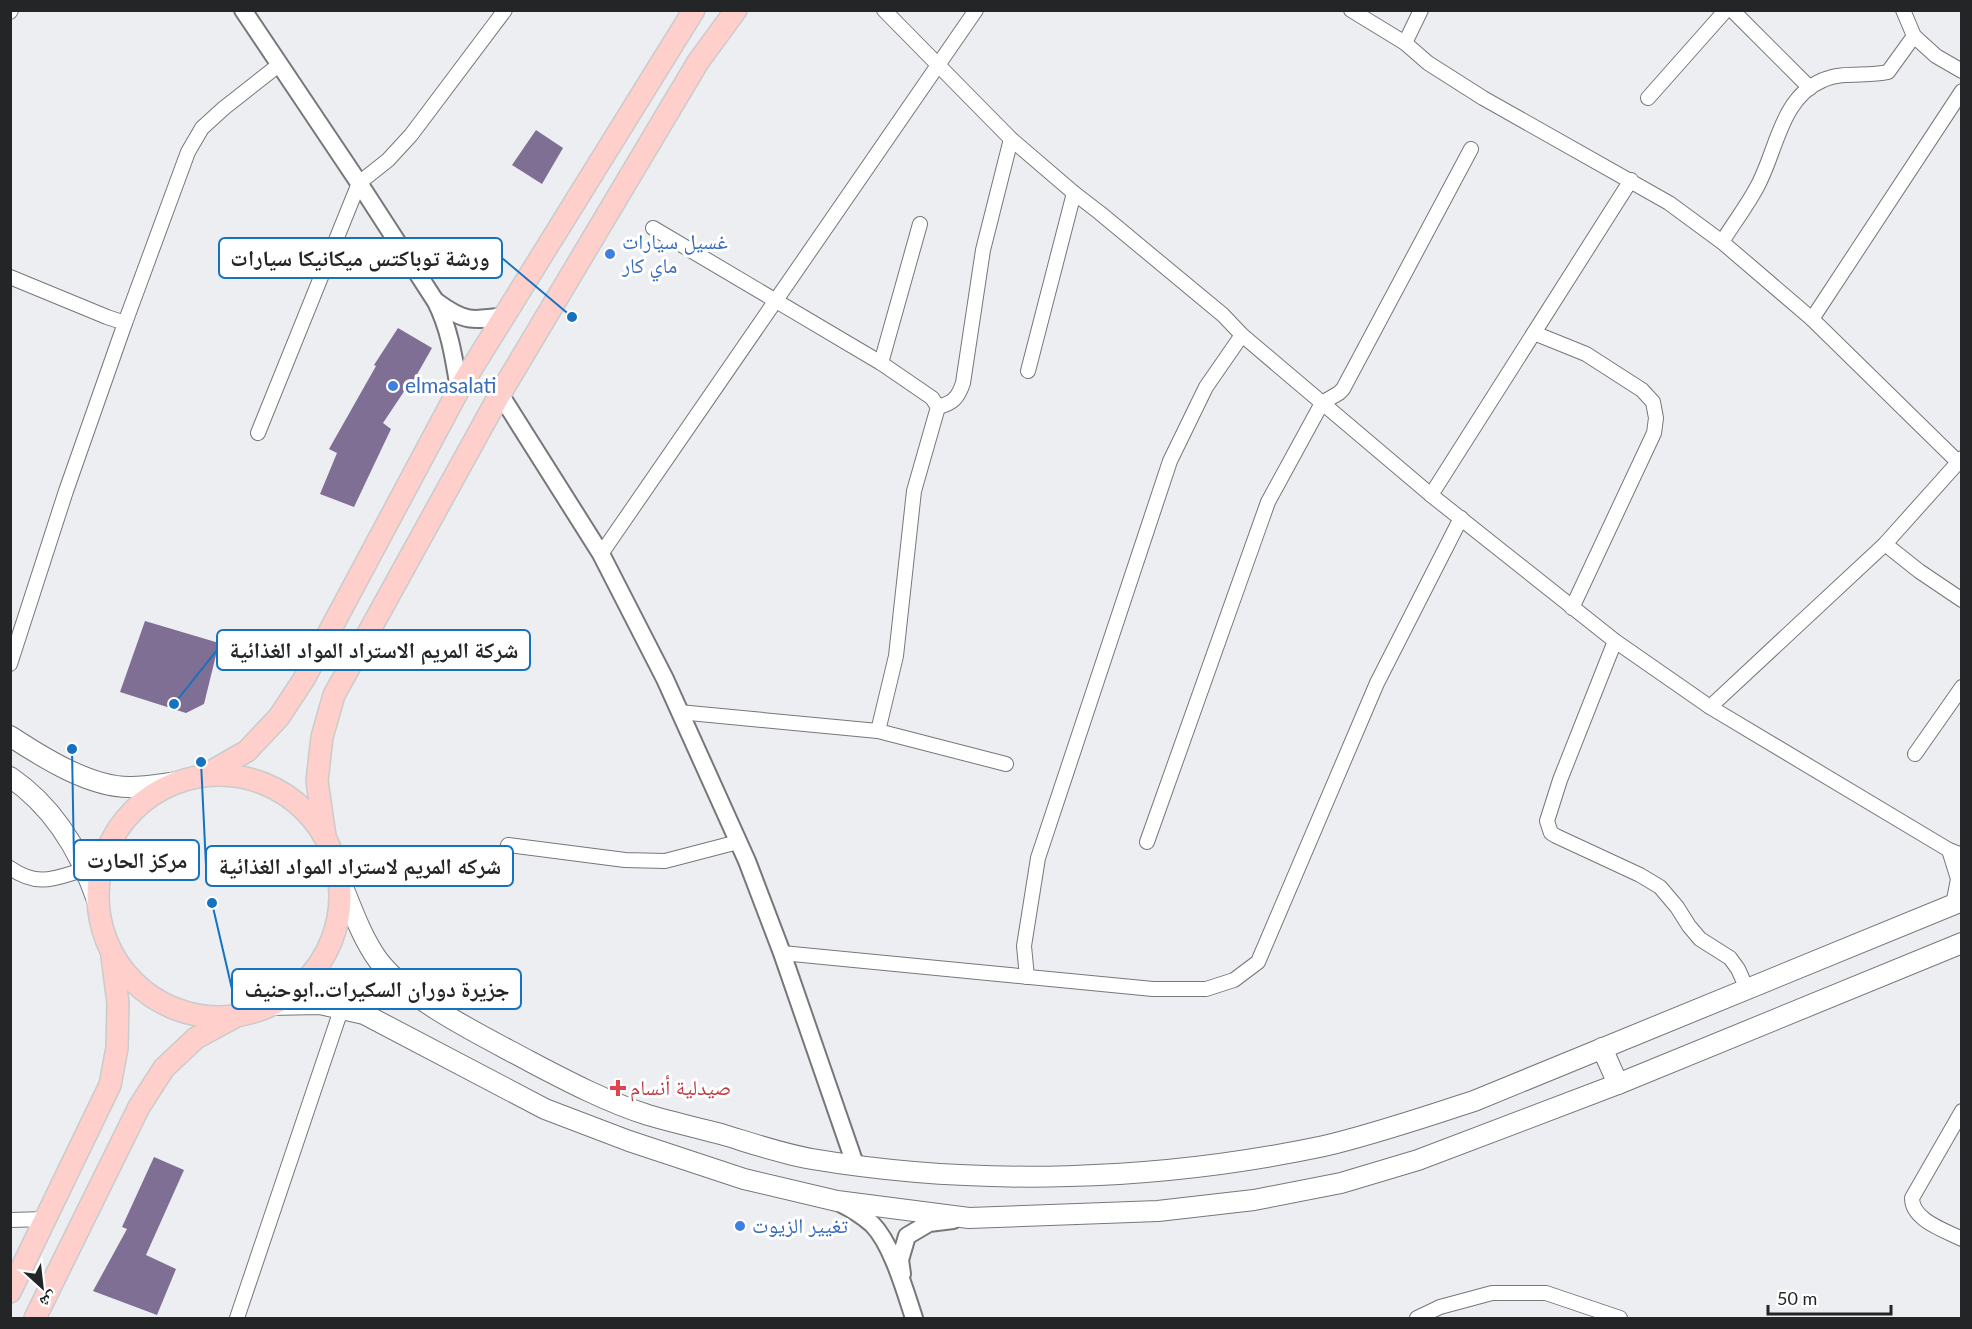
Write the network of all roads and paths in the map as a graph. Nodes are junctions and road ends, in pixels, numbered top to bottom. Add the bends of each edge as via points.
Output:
1 (505, 10) edge
2 (694, 10) edge
3 (736, 10) edge
4 (976, 10) edge
5 (1351, 10) edge
6 (1421, 10) edge
7 (1726, 10) edge
8 (1732, 10) edge
9 (1903, 10) edge
10 (884, 13) edge
11 (249, 14) edge
12 (1914, 36) junction
13 (1405, 43) junction
14 (280, 64) junction
15 (937, 65) junction
16 (1962, 71) edge
17 (1810, 88) junction
18 (1962, 91) edge
19 (1648, 98) dead end
20 (1011, 139) junction
21 (1471, 149) dead end
22 (1631, 180) junction
23 (359, 183) junction
24 (1074, 193) junction
25 (920, 224) dead end
26 (653, 228) dead end
27 (1722, 242) junction
28 (10, 277) edge
29 (775, 301) junction
30 (436, 302) junction
31 (505, 316) junction
32 (1812, 319) junction
33 (125, 323) junction
34 (1534, 333) junction
35 (1242, 335) junction
36 (881, 363) junction
37 (1028, 371) dead end
38 (459, 389) junction
39 (500, 394) junction
40 (1322, 403) junction
41 (938, 407) junction
42 (258, 433) dead end
43 (1960, 460) edge
44 (1431, 495) junction
45 (1461, 518) junction
46 (1885, 544) junction
47 (601, 554) junction
48 (1962, 600) edge
49 (1572, 608) junction
50 (1615, 640) junction
51 (10, 664) edge
52 (1962, 687) edge
53 (1710, 707) junction
54 (679, 712) junction
55 (878, 731) junction
56 (10, 736) edge
57 (1915, 754) dead end
58 (1006, 764) dead end
59 (206, 775) junction
60 (10, 777) edge
61 (178, 782) junction
62 (325, 836) junction
63 (738, 842) junction
64 (1147, 842) dead end
65 (508, 845) dead end
66 (1955, 852) edge
67 (10, 868) edge
68 (86, 869) junction
69 (338, 875) junction
70 (97, 900) junction
71 (1957, 903) edge
72 (1962, 943) edge
73 (111, 952) junction
74 (782, 953) junction
75 (1027, 977) junction
76 (1747, 989) junction
77 (269, 1005) junction
78 (342, 1007) junction
79 (240, 1015) junction
80 (1602, 1048) junction
81 (1618, 1084) junction
82 (1962, 1111) edge
83 (855, 1164) junction
84 (837, 1201) junction
85 (969, 1218) junction
86 (46, 1219) junction
87 (10, 1220) edge
88 (1962, 1239) edge
89 (903, 1284) junction
90 (10, 1292) edge
91 (35, 1318) edge
92 (237, 1318) edge
93 (914, 1318) edge
94 (1417, 1318) edge
95 (1620, 1318) edge

1 - 23 street via 411,135
2 - 31 main road
3 - 39 main road via 698,62
4 - 15 street
5 - 13 street
6 - 13 street
7 - 19 street
8 - 17 street
9 - 12 street
10 - 15 street
11 - 14 street
12 - 16 street via 1936,56
12 - 17 street via 1888,72 1838,75
13 - 22 street via 1428,63 1483,98
14 - 23 street
14 - 33 street via 202,128 188,152
15 - 20 street
15 - 29 street
17 - 27 street via 1794,102 1758,186
18 - 32 street
20 - 24 street
20 - 41 street via 983,250 963,383 956,399
21 - 40 street via 1343,389
22 - 27 street
22 - 34 street
23 - 30 street
23 - 42 street
24 - 35 street via 1223,315
24 - 37 street
25 - 36 street
26 - 29 street
27 - 32 street
28 - 33 street
29 - 36 street
29 - 47 street
30 - 31 street via 467,319
30 - 38 street via 452,346
31 - 38 main road
32 - 43 street
33 - 51 street
34 - 44 street
34 - 49 street via 1586,354 1642,390 1653,402 1656,418 1654,434
35 - 40 street
35 - 75 street via 1206,387 1170,461 1038,858 1024,946
36 - 41 street via 932,398
38 - 59 main road via 304,679 279,717 247,752
39 - 47 street
39 - 62 main road via 334,695 322,737 317,781
40 - 44 street
40 - 64 street via 1268,502
41 - 55 street via 914,491 896,656
43 - 46 street
44 - 45 street
45 - 49 street
45 - 75 street via 1377,683 1258,962 1234,980 1206,989 1153,989
46 - 48 street
46 - 53 street
47 - 54 street
49 - 50 street
50 - 53 street
50 - 76 street via 1560,780 1548,827 1557,836 1660,887 1700,939 1730,958
52 - 57 street
53 - 66 street
54 - 55 street
54 - 63 street
55 - 58 street
56 - 61 main road via 47,760 92,780 129,788
59 - 61 main road
59 - 62 main road via 261,782 308,813
60 - 68 main road via 50,813
61 - 70 main road via 151,796 122,824 100,870
62 - 69 main road
63 - 65 street via 665,861 625,860
63 - 74 street
66 - 71 street
67 - 68 street via 25,878 45,880
68 - 70 main road
69 - 77 main road via 336,927 326,952 292,992
69 - 83 main road via 365,939 379,961 431,1005 470,1029 564,1080 646,1114 810,1158
70 - 73 main road via 101,927
71 - 76 main road
72 - 81 main road
73 - 79 main road via 129,977 152,997 180,1010 210,1016
73 - 86 main road via 118,1003 117,1048 110,1085
74 - 75 street
74 - 83 street
76 - 80 main road
77 - 78 main road
77 - 79 main road
78 - 84 main road via 385,1024 545,1109 744,1179
78 - 92 street
79 - 91 main road via 196,1038 164,1068 139,1107
80 - 81 main road
80 - 83 main road via 1474,1101 1402,1125 1248,1160 1153,1172 1064,1177 925,1173
81 - 85 main road via 1418,1160 1341,1183 1254,1200 1158,1211
82 - 88 street via 1911,1198 1915,1213
84 - 85 main road
84 - 89 street via 873,1226
85 - 89 street via 929,1223 907,1236 900,1260
86 - 87 street
86 - 90 main road
89 - 93 street
94 - 95 street via 1440,1307 1492,1293 1546,1293

